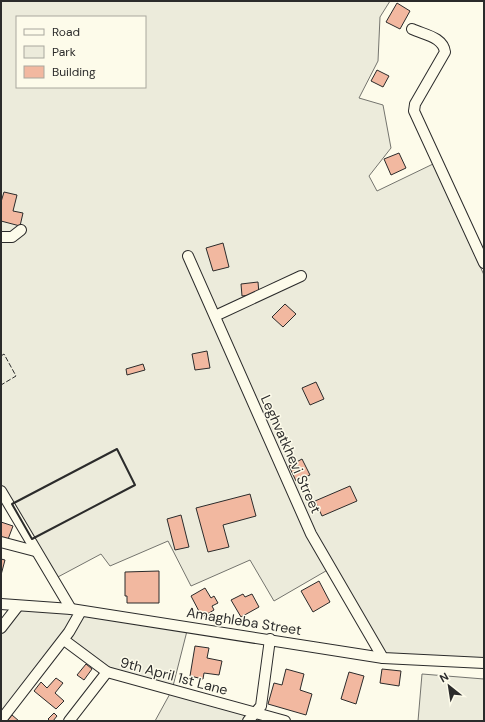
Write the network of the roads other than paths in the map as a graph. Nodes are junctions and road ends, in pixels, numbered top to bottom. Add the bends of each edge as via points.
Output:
1 (412, 29) dead end
2 (21, 230) dead end
3 (1, 237) edge
4 (188, 256) dead end
5 (484, 263) edge
6 (301, 276) dead end
7 (215, 316) junction
8 (1, 491) edge
9 (1, 542) edge
10 (35, 551) junction
11 (1, 604) edge
12 (18, 606) junction
13 (76, 610) junction
14 (1, 628) edge
15 (270, 639) junction
16 (64, 640) junction
17 (383, 658) junction
18 (484, 663) edge
19 (107, 672) junction
20 (251, 717) edge
21 (1, 720) edge
22 (69, 721) edge
23 (285, 721) edge

1 - 5 street via 441,41 444,45 445,52 415,104 414,111
2 - 3 street via 12,237
4 - 7 street, Leghvatkhevi Street
6 - 7 street
7 - 17 street, Leghvatkhevi Street via 311,534
8 - 10 street
9 - 10 street
10 - 13 street
11 - 12 street, Amaghleba Street
12 - 13 street, Amaghleba Street
12 - 14 street
13 - 15 street, Amaghleba Street
13 - 16 street
15 - 17 street, Amaghleba Street
15 - 20 street via 261,706
16 - 19 street, 9th April 1st Lane
16 - 21 street
17 - 18 street, Amaghleba Street
19 - 20 street, 9th April 1st Lane
19 - 22 street
20 - 23 street, 9th April 1st Lane

